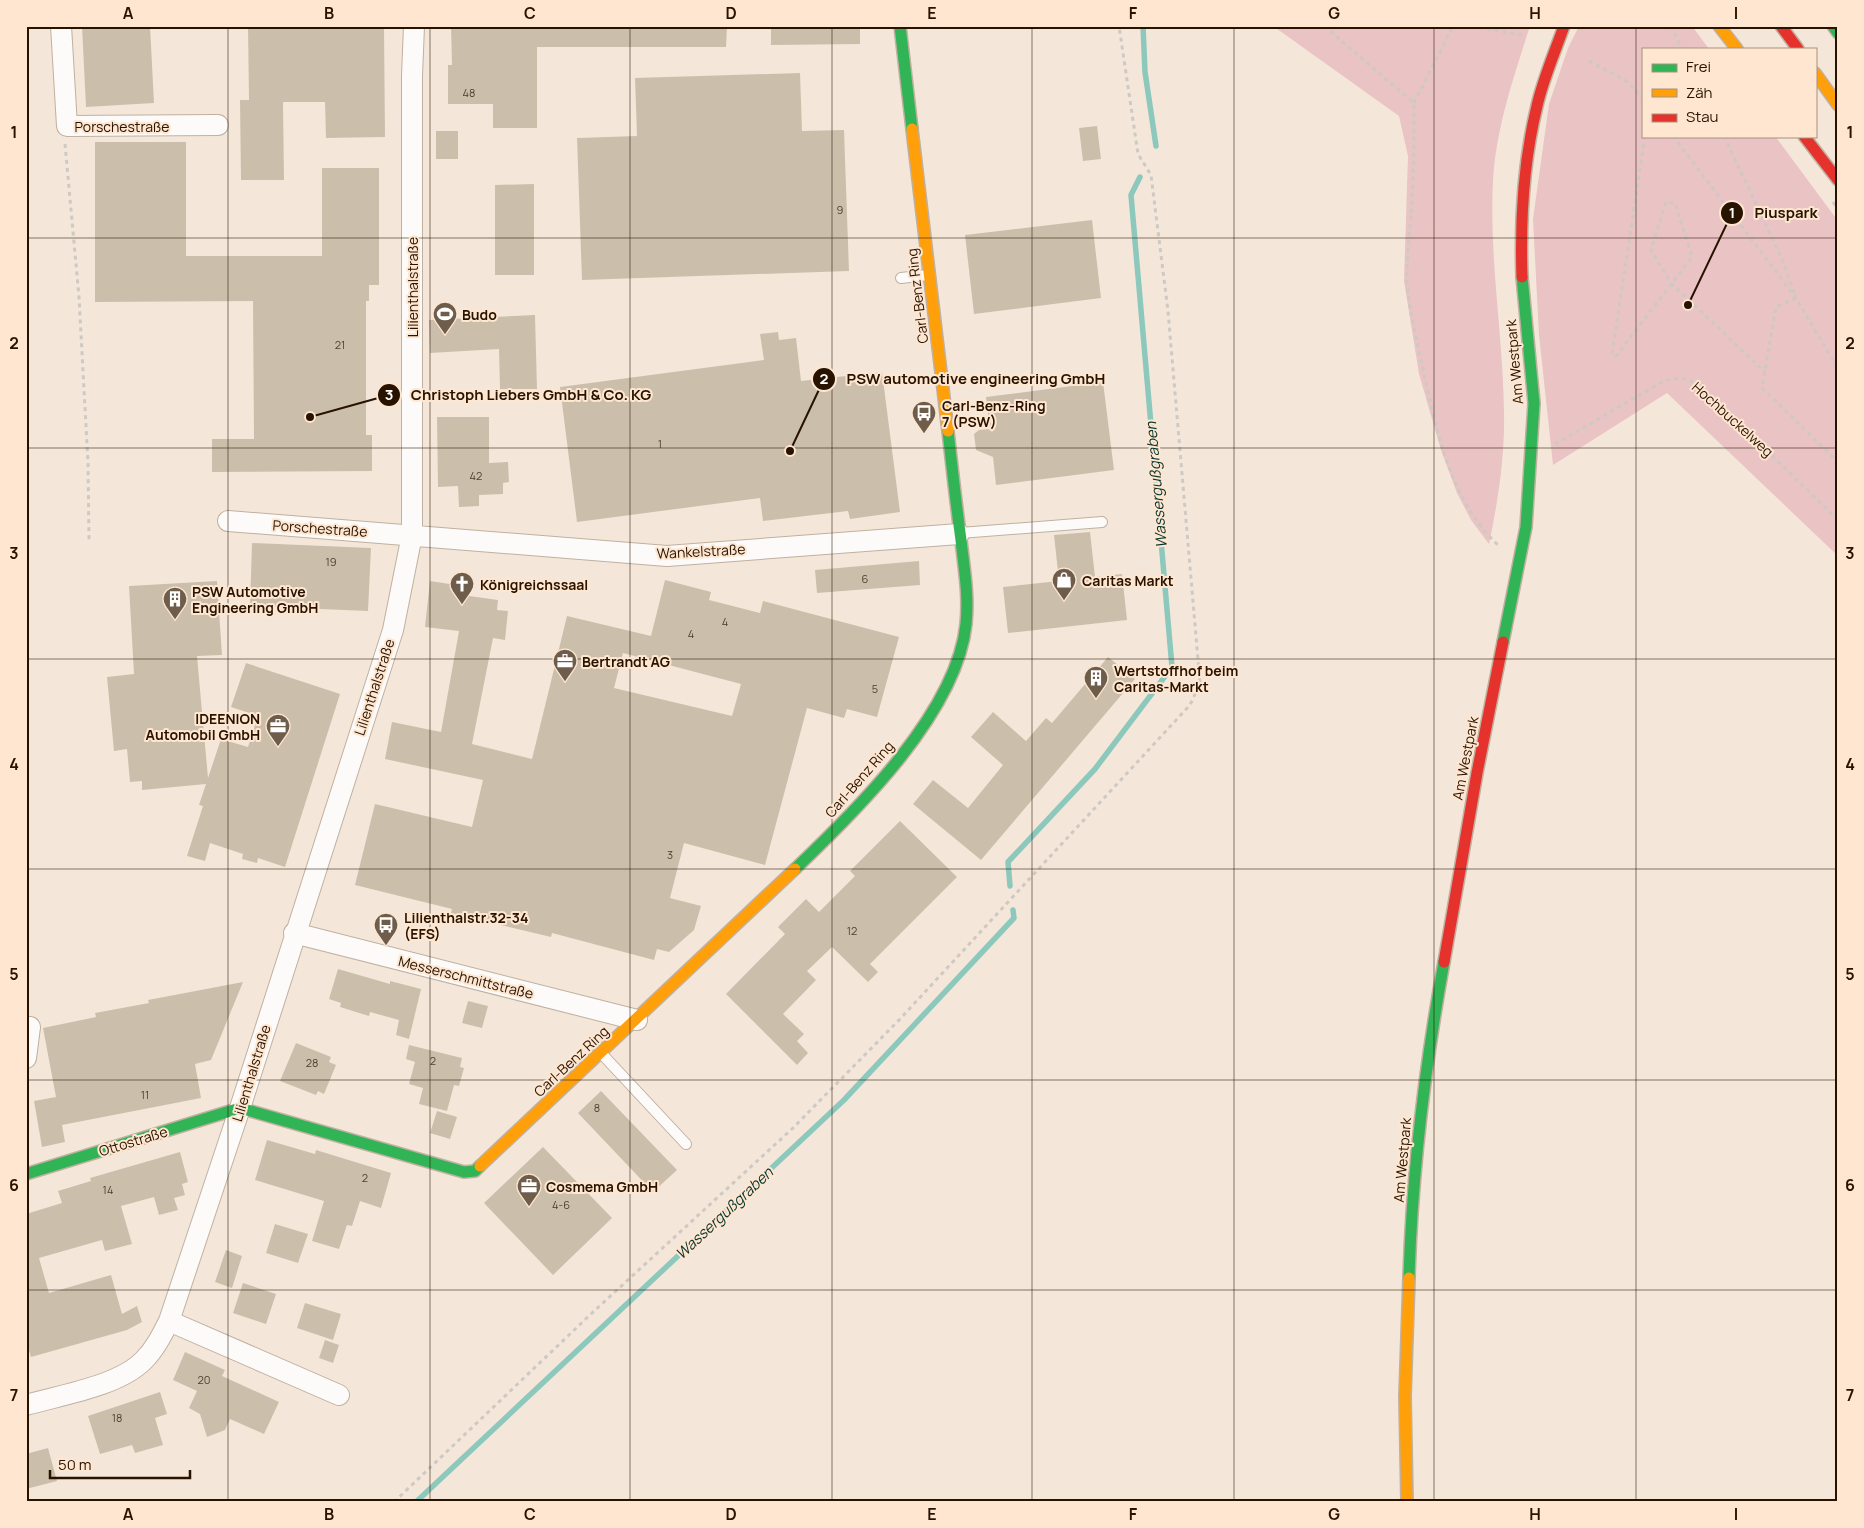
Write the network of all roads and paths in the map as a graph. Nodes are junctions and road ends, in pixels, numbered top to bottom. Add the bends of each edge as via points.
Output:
1 (61, 26) edge
2 (414, 26) edge
3 (900, 26) edge
4 (1119, 26) edge
5 (1324, 26) edge
6 (1453, 26) edge
7 (1471, 26) edge
8 (1564, 26) edge
9 (1671, 26) edge
10 (1719, 26) edge
11 (1781, 26) edge
12 (1833, 26) edge
13 (1838, 33) edge
14 (1522, 35) dead end
15 (1682, 48) edge
16 (1736, 48) edge
17 (1797, 48) edge
18 (1589, 61) dead end
19 (1816, 74) edge
20 (1642, 97) edge
21 (1414, 103) junction
22 (1838, 105) edge
23 (218, 125) dead end
24 (67, 126) junction
25 (1645, 138) edge
26 (1675, 138) edge
27 (1725, 138) edge
28 (1806, 138) edge
29 (1838, 180) edge
30 (930, 275) junction
31 (902, 278) dead end
32 (1671, 283) junction
33 (1796, 298) junction
34 (1838, 369) edge
35 (1765, 372) junction
36 (1532, 452) junction
37 (1838, 462) edge
38 (1838, 520) edge
39 (228, 521) dead end
40 (1102, 522) dead end
41 (959, 534) junction
42 (412, 535) junction
43 (89, 540) dead end
44 (1500, 547) dead end
45 (294, 933) junction
46 (637, 1020) junction
47 (30, 1028) dead end
48 (601, 1053) junction
49 (26, 1058) edge
50 (240, 1108) junction
51 (686, 1144) dead end
52 (26, 1174) edge
53 (169, 1321) junction
54 (339, 1395) dead end
55 (26, 1405) edge
56 (394, 1502) edge
57 (1407, 1502) edge

1 - 24 street, Porschestraße
2 - 42 street, Lilienthalstraße
3 - 30 street, Carl-Benz Ring via 901,64
4 - 56 path via 1138,154 1151,175 1168,311 1200,684 1190,705 900,1019 793,1128
5 - 21 path
6 - 21 path
7 - 14 path
8 - 36 street, Am Westpark via 1537,105 1525,169 1520,222 1522,281 1534,403
9 - 15 path
10 - 16 street
11 - 17 street
12 - 13 street
18 - 20 path via 1625,80
19 - 22 street
21 - 44 path via 1407,279 1413,323 1431,405 1450,470 1477,523
23 - 24 street, Porschestraße
24 - 43 path via 65,144 79,297 87,443
25 - 32 path via 1612,354 1616,356
26 - 33 path
27 - 33 path via 1783,261
28 - 29 street
30 - 31 lane
30 - 41 street, Carl-Benz Ring
32 - 32 path via 1692,257 1676,203 1666,202 1651,250
32 - 35 path
33 - 34 path
33 - 35 path via 1776,307
35 - 37 path via 1762,388
36 - 38 path, Hochbuckelweg via 1563,441 1662,382 1687,379 1707,392
36 - 57 street, Am Westpark via 1526,527 1475,782 1426,1063 1410,1246 1405,1396
39 - 42 street, Porschestraße
40 - 41 lane
41 - 42 street, Wankelstraße via 667,556
41 - 46 street, Carl-Benz Ring via 967,594 962,649 952,675 912,738 820,846
42 - 45 street, Lilienthalstraße via 393,630
45 - 46 street, Messerschmittstraße
45 - 50 street, Lilienthalstraße
46 - 48 street, Carl-Benz Ring
47 - 49 street
48 - 50 street, Carl-Benz Ring via 475,1171 468,1173
48 - 51 lane
50 - 52 street, Ottostraße
50 - 53 street, Lilienthalstraße
53 - 54 street
53 - 55 street, Lilienthalstraße via 144,1361 123,1374 102,1384

